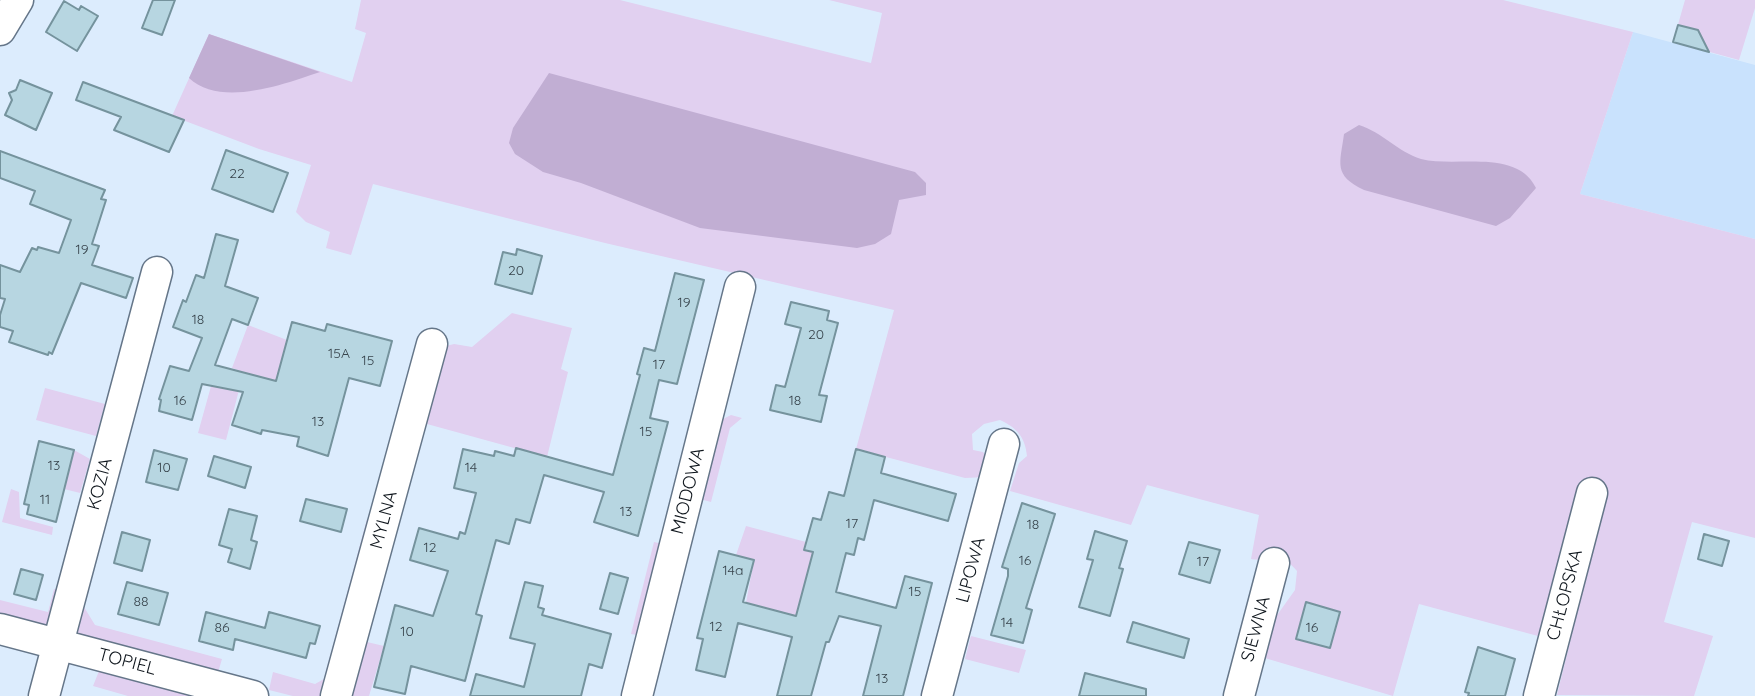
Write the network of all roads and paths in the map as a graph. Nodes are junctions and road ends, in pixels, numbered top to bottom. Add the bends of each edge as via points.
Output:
1 (18, 0) edge
2 (0, 30) edge
3 (157, 272) dead end
4 (740, 287) dead end
5 (432, 344) dead end
6 (1004, 444) dead end
7 (1592, 493) dead end
8 (1274, 563) dead end
9 (0, 629) edge
10 (58, 644) junction
11 (44, 696) edge
12 (253, 696) edge
13 (336, 696) edge
14 (637, 696) edge
15 (937, 696) edge
16 (1238, 696) edge
17 (1539, 696) edge

1 - 2 street
3 - 10 street, KOZIA
4 - 14 street, MIODOWA
5 - 13 street, MYLNA
6 - 15 street, LIPOWA
7 - 17 street, CHŁOPSKA
8 - 16 street, SIEWNA
9 - 10 street, TOPIEL
10 - 11 street, KOZIA
10 - 12 street, TOPIEL

